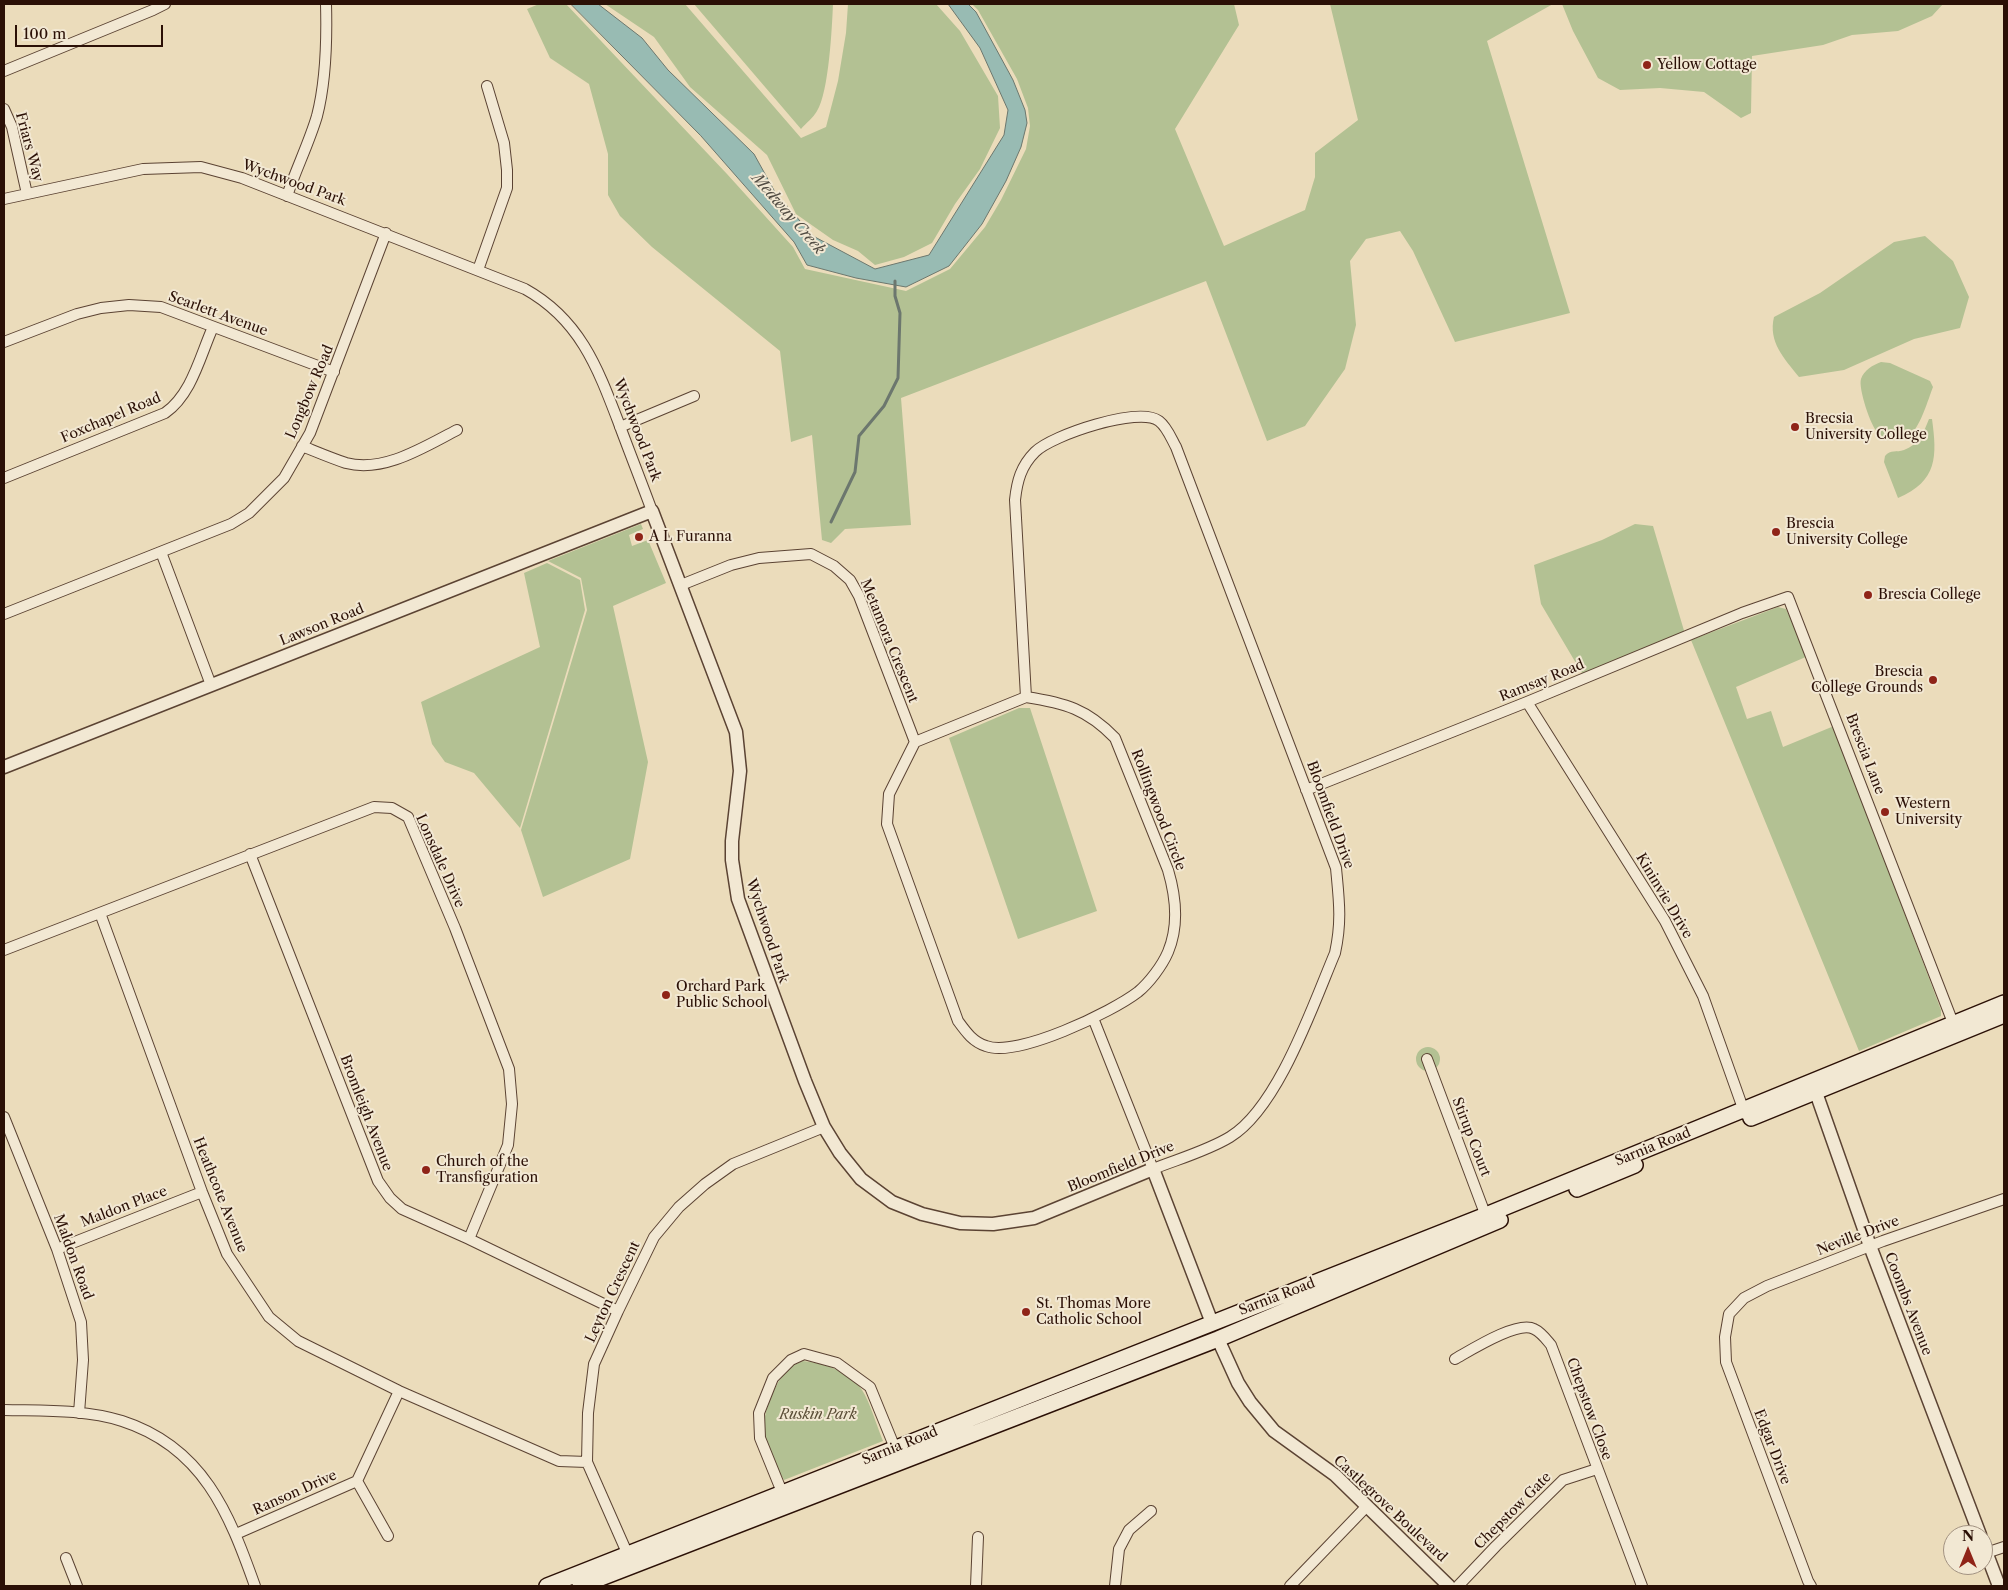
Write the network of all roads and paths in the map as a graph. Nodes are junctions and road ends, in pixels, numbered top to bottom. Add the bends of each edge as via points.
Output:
1 (165, 4) edge
2 (326, 4) edge
3 (4, 71) edge
4 (487, 86) dead end
5 (4, 108) edge
6 (26, 194) junction
7 (287, 196) junction
8 (4, 198) edge
9 (386, 233) junction
10 (478, 270) junction
11 (213, 326) junction
12 (4, 342) edge
13 (334, 372) junction
14 (694, 396) dead end
15 (620, 427) junction
16 (457, 430) dead end
17 (302, 446) junction
18 (4, 478) edge
19 (652, 511) junction
20 (161, 552) junction
21 (681, 585) junction
22 (1788, 597) joint
23 (4, 614) edge
24 (211, 685) junction
25 (1026, 697) junction
26 (1527, 702) junction
27 (915, 742) junction
28 (4, 768) edge
29 (1306, 790) junction
30 (250, 854) junction
31 (100, 913) junction
32 (4, 950) edge
33 (2004, 1003) edge
34 (2004, 1015) edge
35 (1093, 1018) junction
36 (1955, 1029) junction
37 (1427, 1059) dead end
38 (1814, 1087) junction
39 (1745, 1114) junction
40 (4, 1117) edge
41 (824, 1127) junction
42 (1153, 1169) junction
43 (202, 1192) junction
44 (2004, 1199) edge
45 (1488, 1220) junction
46 (469, 1239) junction
47 (1870, 1246) junction
48 (57, 1249) junction
49 (618, 1312) junction
50 (1730, 1314) joint
51 (1212, 1323) junction
52 (1218, 1339) junction
53 (1455, 1359) dead end
54 (399, 1391) junction
55 (4, 1410) edge
56 (78, 1413) junction
57 (898, 1454) junction
58 (587, 1462) junction
59 (1597, 1469) junction
60 (357, 1481) junction
61 (785, 1500) junction
62 (1367, 1506) junction
63 (1151, 1511) dead end
64 (1976, 1525) edge
65 (236, 1534) junction
66 (388, 1536) dead end
67 (978, 1537) dead end
68 (628, 1554) junction
69 (66, 1558) dead end
70 (1993, 1570) edge
71 (78, 1586) edge
72 (255, 1586) edge
73 (547, 1586) edge
74 (580, 1586) edge
75 (976, 1586) edge
76 (1115, 1586) edge
77 (1290, 1586) edge
78 (1449, 1586) edge
79 (1458, 1586) edge
80 (1642, 1586) edge
81 (1811, 1586) edge
82 (1999, 1586) edge

1 - 3 street
2 - 7 street via 321,96
4 - 10 street via 504,143 507,188
5 - 6 street, Friars Way via 12,127
6 - 7 street, Wychwood Park via 143,169 201,167 242,178
6 - 8 street, Wychwood Park
7 - 9 street, Wychwood Park
9 - 10 street, Wychwood Park
9 - 13 street, Longbow Road
10 - 15 street, Wychwood Park via 541,298 568,323 600,374
11 - 12 street, Scarlett Avenue via 161,307 128,305 76,314
11 - 13 street, Scarlett Avenue
11 - 18 street, Foxchapel Road via 185,394 175,406 165,413
13 - 17 street, Longbow Road
14 - 15 street
15 - 19 street, Wychwood Park
16 - 17 street via 416,451 380,464 347,463
17 - 20 street, Longbow Road via 284,478 249,513 231,524
19 - 21 street, Wychwood Park
19 - 24 street, Lawson Road
20 - 23 street, Longbow Road
20 - 24 street
21 - 27 street, Metamora Crescent via 731,565 759,558 811,554 834,566 850,580 859,596
21 - 41 street, Wychwood Park via 736,732 740,772 732,851 738,899
22 - 26 street, Ramsay Road
22 - 36 street, Brescia Lane
24 - 28 street, Lawson Road
25 - 27 street
25 - 29 street, Bloomfield Drive via 1014,500 1017,481 1025,464 1051,440 1114,420 1135,415 1149,416 1159,421 1176,447
25 - 35 street, Rollingwood Circle via 1060,702 1077,709 1115,738 1172,885 1176,920 1167,954 1139,991
26 - 29 street, Ramsay Road
26 - 39 street, Kininvie Drive via 1665,921 1703,996
27 - 35 street, Rollingwood Circle via 889,794 887,824 958,1021 970,1037 986,1047 1005,1048 1026,1045
29 - 42 street, Bloomfield Drive via 1336,868 1341,916 1336,954 1284,1070 1263,1105 1231,1136
30 - 31 street, Lonsdale Drive
30 - 46 street, Bromleigh Avenue via 378,1181 402,1209
30 - 46 street, Lonsdale Drive via 374,807 392,808 408,817 510,1069 512,1104 508,1145
31 - 32 street, Lonsdale Drive
31 - 43 street, Heathcote Avenue
33 - 36 main road, Sarnia Road
34 - 36 main road, Sarnia Road
35 - 42 street
36 - 38 main road, Sarnia Road
37 - 45 street, Stirup Court
38 - 39 main road, Sarnia Road
38 - 47 street, Coombs Avenue
39 - 45 main road, Sarnia Road
40 - 48 street, Maldon Road
41 - 42 street, Bloomfield Drive via 861,1179 892,1202 922,1214 960,1223 996,1225 1034,1218
41 - 49 street, Leyton Crescent via 733,1164 679,1207 654,1237
42 - 51 street
43 - 48 street, Maldon Place
43 - 54 street, Heathcote Avenue via 227,1254 269,1317 298,1341
44 - 47 street, Neville Drive
45 - 51 main road, Sarnia Road
45 - 52 main road, Sarnia Road
46 - 49 street, Bromleigh Avenue
47 - 50 street, Neville Drive via 1767,1286 1744,1298
47 - 64 street, Coombs Avenue
48 - 56 street, Maldon Road via 81,1322 83,1360
49 - 58 street, Leyton Crescent via 594,1364
50 - 81 street, Edgar Drive via 1725,1337 1726,1362
51 - 52 street
51 - 57 main road, Sarnia Road
52 - 57 main road, Sarnia Road
52 - 62 street, Castlegrove Boulevard via 1238,1383 1274,1431 1335,1475
53 - 59 street, Chepstow Close via 1516,1328 1533,1328 1543,1335 1551,1345
54 - 58 street, Heathcote Avenue via 559,1461
54 - 60 street, Ranson Drive
55 - 56 street
56 - 65 street via 121,1421 155,1435 185,1456 210,1486
57 - 61 main road, Sarnia Road
57 - 61 street via 870,1388 837,1363 804,1354 791,1360 773,1378 759,1413 760,1438
58 - 68 street, Leyton Crescent
59 - 79 street, Chepstow Gate via 1563,1480
59 - 80 street, Chepstow Close
60 - 65 street, Ranson Drive
60 - 66 street
61 - 68 main road, Sarnia Road
61 - 74 main road, Sarnia Road
62 - 77 street
62 - 78 street, Castlegrove Boulevard
63 - 76 street via 1129,1530 1119,1548
65 - 72 street
67 - 75 street
68 - 73 main road, Sarnia Road
69 - 71 street
70 - 82 street

